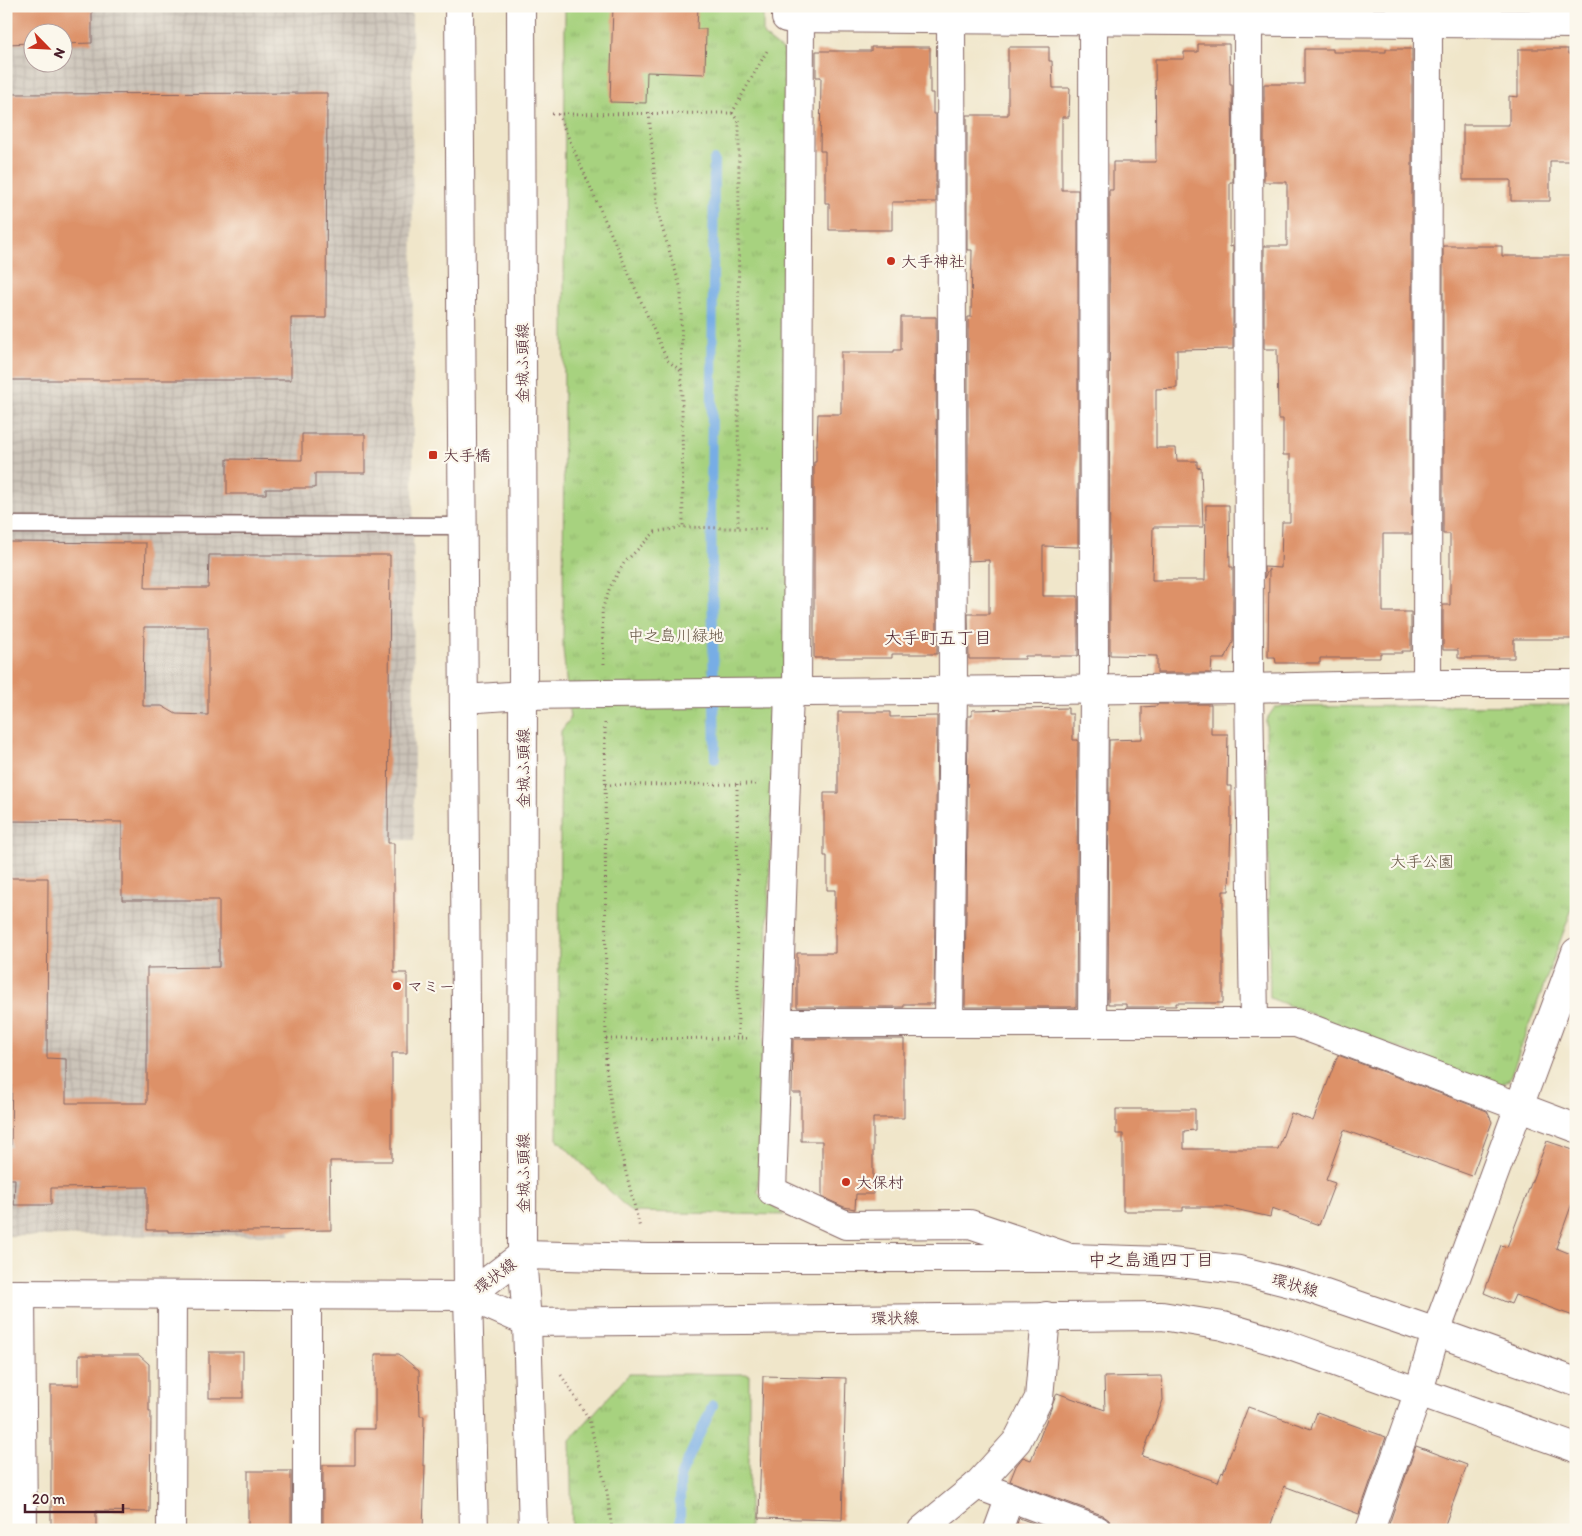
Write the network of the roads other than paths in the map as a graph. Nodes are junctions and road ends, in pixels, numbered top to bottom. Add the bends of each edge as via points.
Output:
1 (459, 6) edge
2 (522, 6) edge
3 (791, 14) edge
4 (950, 19) junction
5 (1093, 20) junction
6 (1248, 22) junction
7 (1428, 23) junction
8 (1576, 24) edge
9 (6, 525) edge
10 (462, 526) junction
11 (1427, 684) junction
12 (1576, 684) edge
13 (1249, 688) junction
14 (1094, 689) junction
15 (953, 691) junction
16 (793, 692) junction
17 (523, 695) junction
18 (464, 699) junction
19 (1576, 952) edge
20 (949, 1022) junction
21 (1092, 1022) junction
22 (1254, 1022) junction
23 (778, 1030) junction
24 (1519, 1108) junction
25 (1576, 1128) edge
26 (522, 1255) junction
27 (1071, 1258) junction
28 (14, 1294) edge
29 (172, 1294) junction
30 (307, 1295) junction
31 (468, 1296) junction
32 (1046, 1316) junction
33 (527, 1322) junction
34 (1436, 1332) junction
35 (1576, 1382) edge
36 (1419, 1391) junction
37 (1576, 1448) edge
38 (978, 1485) junction
39 (1010, 1497) junction
40 (24, 1530) edge
41 (171, 1530) edge
42 (307, 1530) edge
43 (474, 1530) edge
44 (533, 1530) edge
45 (922, 1530) edge
46 (998, 1530) edge
47 (1098, 1530) edge
48 (1370, 1530) edge

1 - 10 street
2 - 17 street, 金城ふ頭線
3 - 4 street
3 - 16 street via 798,529
4 - 5 street
4 - 15 street
5 - 6 street
5 - 14 street
6 - 7 street
6 - 13 street
7 - 8 street
7 - 11 street
9 - 10 lane
10 - 18 street
11 - 12 street
11 - 13 street
13 - 14 street
13 - 22 street
14 - 15 street
14 - 21 street
15 - 16 street
15 - 20 street
16 - 17 street
16 - 23 street via 786,784
17 - 18 street
17 - 26 street, 金城ふ頭線
18 - 31 street
19 - 24 street
20 - 21 street
20 - 23 street
21 - 22 street
22 - 24 street via 1296,1023
23 - 27 street via 772,1191 846,1225 970,1224
24 - 25 street
24 - 34 street
26 - 27 street, 環状線
26 - 31 street, 環状線
26 - 33 street, 金城ふ頭線
27 - 34 street, 環状線 via 1163,1261 1239,1270 1302,1286
28 - 29 street
28 - 40 street
29 - 30 street
29 - 41 street
30 - 31 street
30 - 42 street
31 - 33 street, 環状線
31 - 43 street
32 - 33 street, 環状線
32 - 36 street, 環状線 via 1162,1316 1223,1326
32 - 38 street via 1039,1398 1017,1441
33 - 44 street, 金城ふ頭線
34 - 35 street, 環状線
34 - 36 street
36 - 37 street, 環状線
36 - 48 street
38 - 39 street
38 - 45 street
39 - 46 street
39 - 47 street

